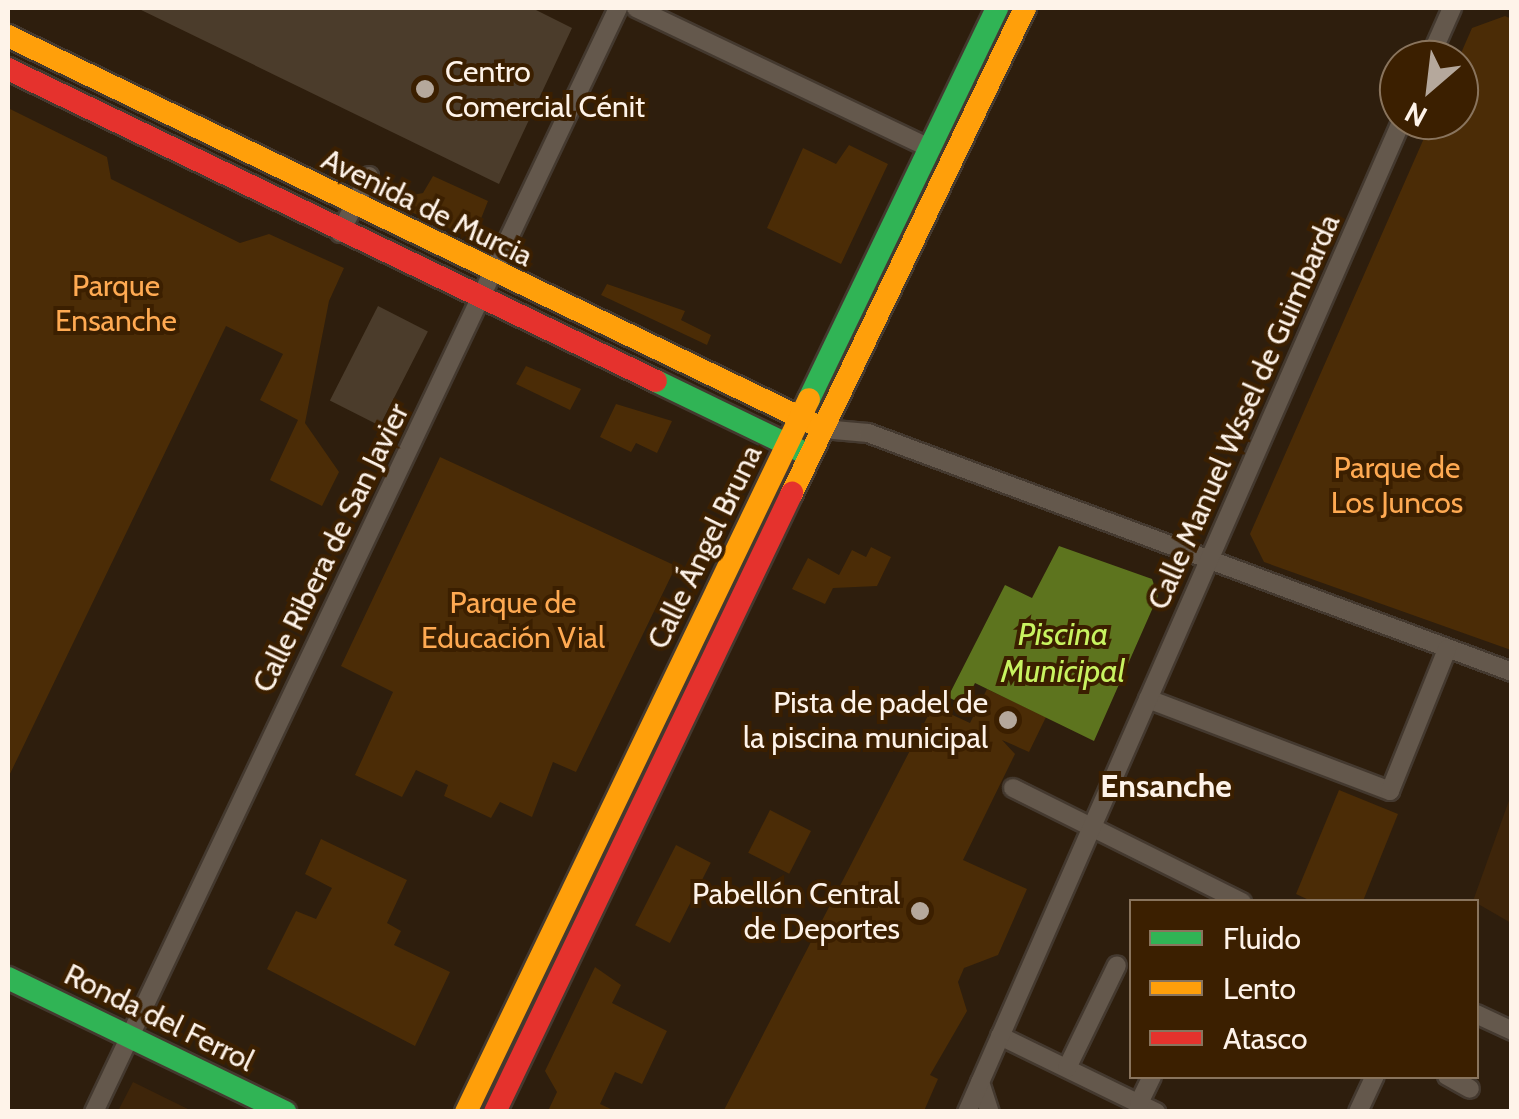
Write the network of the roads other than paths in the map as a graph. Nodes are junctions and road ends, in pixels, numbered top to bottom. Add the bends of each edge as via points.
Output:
1 (618, 8) edge
2 (636, 8) edge
3 (996, 8) edge
4 (1025, 8) edge
5 (1452, 8) edge
6 (8, 36) edge
7 (1438, 40) edge
8 (8, 70) edge
9 (1393, 140) edge
10 (929, 148) junction
11 (369, 176) dead end
12 (354, 206) junction
13 (340, 233) junction
14 (492, 273) junction
15 (480, 300) junction
16 (800, 418) junction
17 (823, 428) junction
18 (787, 444) junction
19 (810, 455) junction
20 (1210, 559) junction
21 (1447, 649) junction
22 (1512, 672) edge
23 (1148, 699) junction
24 (1013, 788) dead end
25 (1092, 828) junction
26 (1234, 899) edge
27 (1117, 964) dead end
28 (8, 978) edge
29 (1479, 1015) edge
30 (1512, 1031) edge
31 (128, 1036) junction
32 (1000, 1036) junction
33 (1067, 1068) junction
34 (1152, 1079) edge
35 (1374, 1079) edge
36 (1452, 1079) edge
37 (980, 1082) junction
38 (1470, 1088) dead end
39 (1148, 1107) edge
40 (94, 1112) edge
41 (285, 1112) edge
42 (466, 1112) edge
43 (495, 1112) edge
44 (967, 1112) edge
45 (990, 1112) edge
46 (1358, 1112) edge

1 - 14 street, Calle Ribera de San Javier
2 - 10 street
3 - 10 main road, Calle Ángel Bruna
4 - 17 main road, Calle Ángel Bruna
5 - 7 street
6 - 12 main road, Avenida de Murcia
8 - 13 main road, Avenida de Murcia
9 - 20 street, Calle Manuel Wssel de Guimbarda
10 - 16 main road, Calle Ángel Bruna
11 - 12 street
12 - 13 street
12 - 14 main road, Avenida de Murcia
13 - 15 main road, Avenida de Murcia
14 - 15 street, Calle Ribera de San Javier
14 - 16 main road, Avenida de Murcia
15 - 18 main road, Avenida de Murcia
15 - 31 street, Calle Ribera de San Javier
16 - 17 main road, Avenida de Murcia
16 - 18 main road, Calle Ángel Bruna
17 - 19 main road, Calle Ángel Bruna
17 - 20 street via 868,433
18 - 19 main road, Avenida de Murcia
18 - 42 main road, Calle Ángel Bruna
19 - 43 main road, Calle Ángel Bruna
20 - 21 street
20 - 23 street, Calle Manuel Wssel de Guimbarda
21 - 22 street
21 - 23 street via 1390,791
23 - 25 street, Calle Manuel Wssel de Guimbarda
24 - 25 street
25 - 26 street
25 - 32 street, Calle Manuel Wssel de Guimbarda
27 - 33 street
28 - 31 main road, Ronda del Ferrol
29 - 30 street
31 - 40 street, Calle Ribera de San Javier
31 - 41 main road, Ronda del Ferrol
32 - 33 street
32 - 37 street, Calle Manuel Wssel de Guimbarda
33 - 39 street
34 - 39 street
35 - 46 street
36 - 38 street
37 - 44 street, Calle Manuel Wssel de Guimbarda
37 - 45 street

